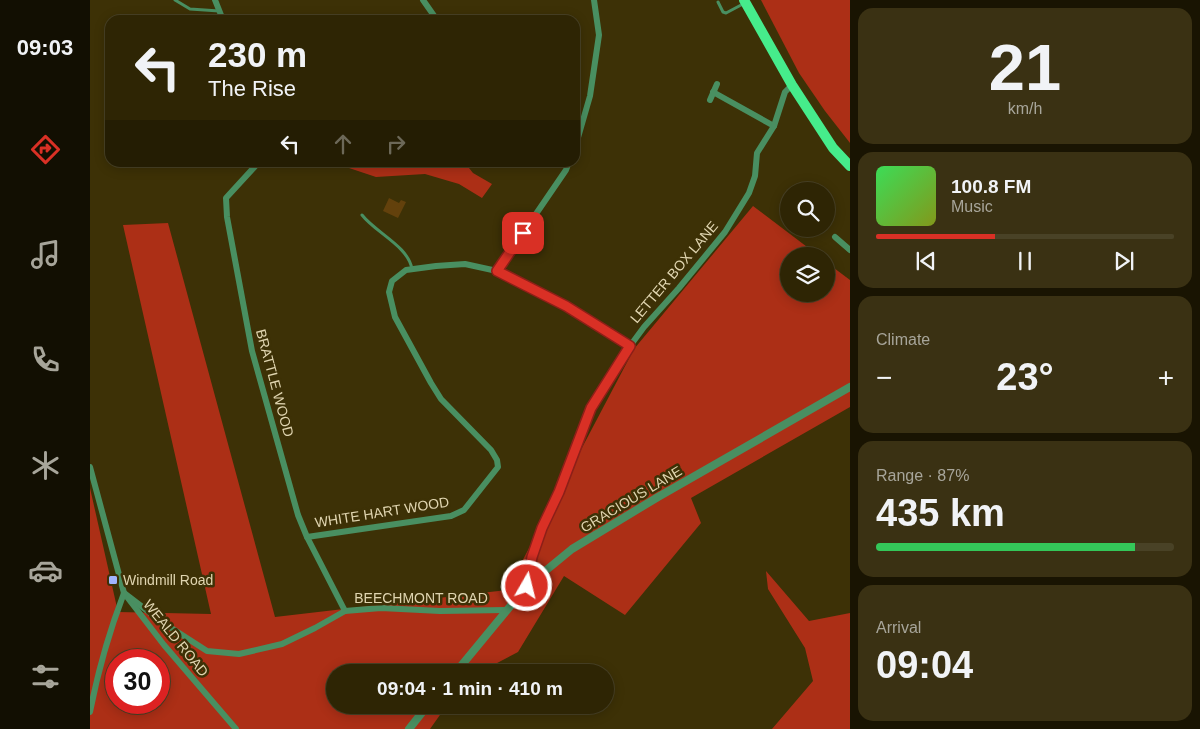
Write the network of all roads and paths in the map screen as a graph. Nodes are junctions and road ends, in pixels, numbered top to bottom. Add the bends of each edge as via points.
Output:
1 (175, 0) edge
2 (215, 0) edge
3 (423, 0) edge
4 (594, 0) edge
5 (745, 1) edge
6 (718, 2) dead end
7 (220, 11) junction
8 (221, 15) edge
9 (434, 15) edge
10 (717, 84) dead end
11 (792, 85) junction
12 (713, 92) junction
13 (710, 100) dead end
14 (774, 126) junction
15 (580, 131) edge
16 (850, 166) edge
17 (254, 167) edge
18 (567, 167) edge
19 (362, 215) dead end
20 (835, 237) dead end
21 (850, 250) edge
22 (412, 269) junction
23 (497, 271) junction
24 (630, 346) junction
25 (850, 387) edge
26 (90, 467) edge
27 (308, 537) junction
28 (527, 586) junction
29 (124, 593) junction
30 (506, 610) junction
31 (345, 611) junction
32 (464, 664) edge
33 (90, 712) edge
34 (421, 714) edge
35 (236, 729) edge
36 (409, 729) edge

1 - 7 lane via 190,8
2 - 7 street
3 - 9 street
4 - 15 street via 599,35 590,96
5 - 6 lane via 726,13
5 - 11 main road
7 - 8 street
10 - 12 street
11 - 14 street, LETTER BOX LANE via 785,92
11 - 16 main road via 833,148
12 - 13 street
12 - 14 street
14 - 24 street, LETTER BOX LANE via 756,153 755,176 749,193 725,232
17 - 27 street, BRATTLE WOOD via 226,198 227,217 252,351 298,515
18 - 23 street
19 - 22 lane via 404,253
20 - 21 street
22 - 23 street, WHITE HART WOOD via 466,264
22 - 27 street, WHITE HART WOOD via 392,280 389,292 395,318 441,398 491,450 498,467 464,510 451,516
23 - 24 street, WHITE HART WOOD via 566,306
24 - 28 street, LETTER BOX LANE via 591,408 539,535
25 - 28 street, GRACIOUS LANE via 572,549
26 - 29 street, WEALD ROAD
27 - 31 street, BRATTLE WOOD
28 - 30 street, GRACIOUS LANE
29 - 31 street, BEECHMONT ROAD via 207,651 239,654 282,644
29 - 33 street via 105,646
29 - 35 street, WEALD ROAD
30 - 31 street, BEECHMONT ROAD via 381,608
30 - 32 street, GRACIOUS LANE
34 - 36 street

